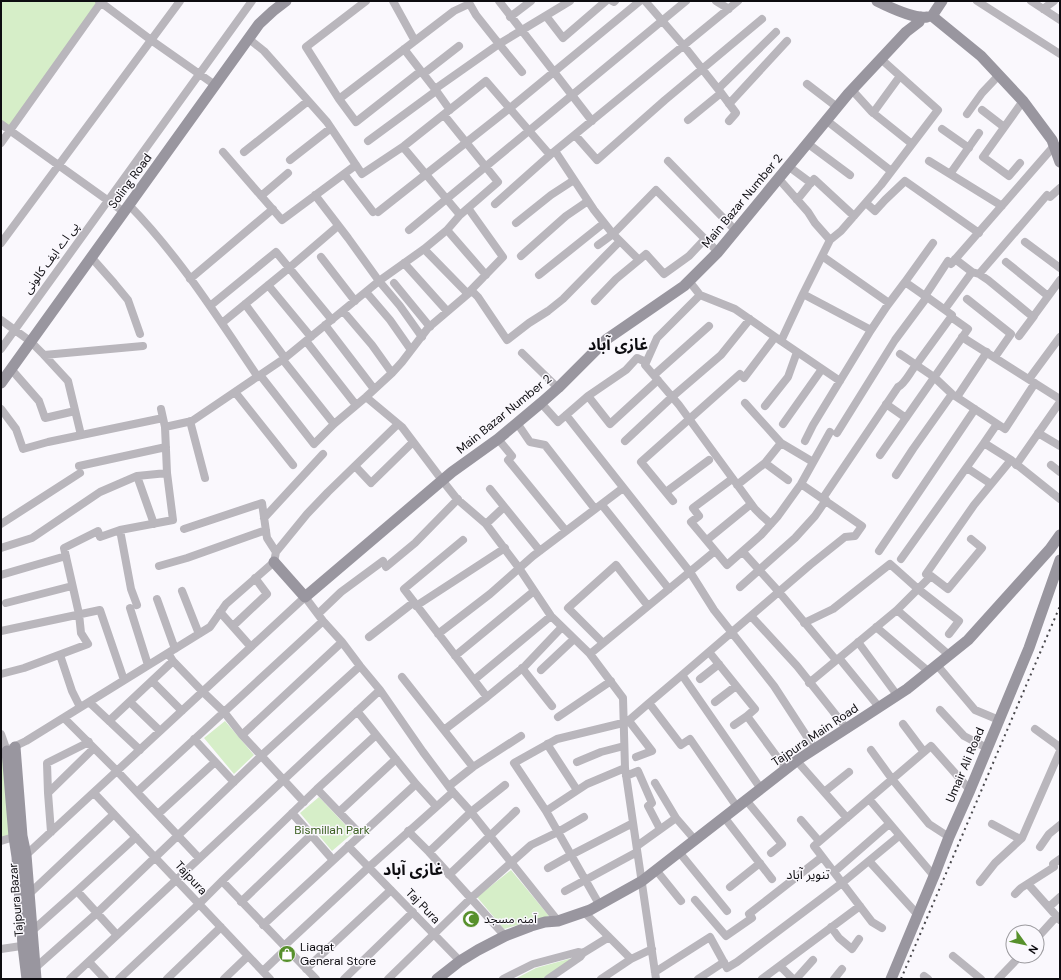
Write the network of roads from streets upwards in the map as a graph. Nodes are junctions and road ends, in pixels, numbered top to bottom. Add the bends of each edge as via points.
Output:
1 (180, 1) edge
2 (252, 1) edge
3 (286, 1) edge
4 (366, 1) edge
5 (394, 1) edge
6 (499, 1) edge
7 (531, 1) edge
8 (570, 1) edge
9 (606, 1) edge
10 (640, 1) edge
11 (645, 1) edge
12 (686, 1) edge
13 (716, 1) edge
14 (738, 1) edge
15 (877, 1) edge
16 (942, 1) edge
17 (977, 1) edge
18 (1031, 1) edge
19 (1054, 1) edge
20 (101, 2) edge
21 (469, 2) edge
22 (729, 8) junction
23 (1043, 9) junction
24 (546, 16) junction
25 (926, 16) junction
26 (510, 17) junction
27 (762, 19) dead end
28 (662, 20) junction
29 (1060, 20) edge
30 (521, 31) junction
31 (776, 32) dead end
32 (249, 39) junction
33 (151, 40) junction
34 (415, 41) junction
35 (787, 41) dead end
36 (499, 44) junction
37 (459, 46) dead end
38 (684, 46) junction
39 (404, 49) junction
40 (1059, 52) edge
41 (881, 59) junction
42 (702, 69) junction
43 (522, 72) dead end
44 (554, 72) junction
45 (422, 73) junction
46 (200, 74) junction
47 (998, 75) junction
48 (900, 76) junction
49 (807, 84) dead end
50 (215, 85) junction
51 (436, 90) junction
52 (852, 90) junction
53 (720, 91) junction
54 (572, 95) junction
55 (339, 99) junction
56 (308, 101) junction
57 (1023, 101) junction
58 (729, 104) junction
59 (837, 107) junction
60 (510, 108) junction
61 (982, 110) dead end
62 (447, 112) junction
63 (873, 113) junction
64 (967, 114) dead end
65 (688, 120) dead end
66 (826, 120) junction
67 (592, 121) junction
68 (729, 121) dead end
69 (1, 124) edge
70 (1004, 127) junction
71 (331, 128) junction
72 (942, 129) dead end
73 (10, 130) junction
74 (529, 131) junction
75 (979, 133) dead end
76 (575, 134) junction
77 (368, 141) dead end
78 (1, 143) edge
79 (466, 143) junction
80 (807, 143) junction
81 (912, 144) junction
82 (1057, 146) edge
83 (403, 147) junction
84 (969, 148) junction
85 (223, 152) dead end
86 (244, 152) dead end
87 (552, 154) junction
88 (290, 160) dead end
89 (668, 161) dead end
90 (929, 161) dead end
91 (1060, 162) edge
92 (1020, 163) dead end
93 (59, 165) junction
94 (356, 165) junction
95 (788, 166) junction
96 (486, 167) junction
97 (892, 171) junction
98 (288, 173) dead end
99 (344, 174) junction
100 (850, 174) dead end
101 (950, 174) junction
102 (426, 175) junction
103 (778, 178) junction
104 (574, 180) junction
105 (811, 183) junction
106 (1060, 188) edge
107 (315, 195) junction
108 (261, 196) junction
109 (446, 199) junction
110 (797, 200) junction
111 (108, 201) junction
112 (588, 201) junction
113 (866, 203) junction
114 (495, 204) dead end
115 (1002, 206) junction
116 (127, 208) junction
117 (468, 208) junction
118 (273, 209) junction
119 (460, 215) junction
120 (854, 216) junction
121 (516, 223) dead end
122 (604, 223) junction
123 (338, 226) junction
124 (409, 230) dead end
125 (447, 230) junction
126 (735, 230) junction
127 (979, 233) junction
128 (613, 234) junction
129 (705, 238) junction
130 (830, 240) junction
131 (620, 241) junction
132 (1025, 242) dead end
133 (1, 243) edge
134 (933, 243) dead end
135 (598, 245) dead end
136 (424, 248) junction
137 (718, 252) junction
138 (521, 256) dead end
139 (822, 256) junction
140 (91, 257) junction
141 (321, 257) dead end
142 (639, 260) junction
143 (955, 260) junction
144 (1006, 262) dead end
145 (404, 263) junction
146 (289, 268) junction
147 (1060, 268) edge
148 (975, 273) junction
149 (486, 275) junction
150 (540, 275) dead end
151 (190, 279) junction
152 (1060, 280) edge
153 (379, 281) junction
154 (689, 281) junction
155 (905, 282) junction
156 (394, 283) dead end
157 (268, 285) junction
158 (366, 292) junction
159 (470, 292) junction
160 (700, 294) junction
161 (803, 294) junction
162 (1048, 296) junction
163 (926, 297) junction
164 (967, 299) dead end
165 (355, 301) junction
166 (595, 301) dead end
167 (245, 304) junction
168 (889, 304) junction
169 (210, 306) junction
170 (945, 309) junction
171 (343, 310) junction
172 (447, 311) junction
173 (1034, 316) junction
174 (951, 317) junction
175 (750, 319) junction
176 (1, 320) edge
177 (329, 322) junction
178 (222, 323) junction
179 (709, 326) dead end
180 (430, 327) junction
181 (14, 330) junction
182 (871, 330) junction
183 (140, 334) dead end
184 (1020, 336) dead end
185 (422, 337) junction
186 (962, 337) junction
187 (1060, 337) edge
188 (309, 339) junction
189 (778, 339) junction
190 (30, 341) junction
191 (143, 346) dead end
192 (1, 348) edge
193 (411, 350) junction
194 (797, 352) junction
195 (987, 352) junction
196 (522, 353) dead end
197 (900, 354) dead end
198 (44, 355) junction
199 (994, 357) junction
200 (284, 359) junction
201 (646, 362) junction
202 (916, 365) junction
203 (10, 369) junction
204 (822, 369) junction
205 (392, 373) junction
206 (259, 376) junction
207 (934, 377) junction
208 (656, 378) junction
209 (840, 381) junction
210 (1032, 381) junction
211 (1, 383) edge
212 (558, 388) junction
213 (374, 389) junction
214 (235, 392) junction
215 (955, 395) junction
216 (588, 396) junction
217 (366, 397) junction
218 (672, 397) junction
219 (1060, 400) edge
220 (542, 403) junction
221 (745, 403) dead end
222 (886, 404) junction
223 (356, 405) junction
224 (765, 406) dead end
225 (1, 409) edge
226 (161, 409) dead end
227 (975, 409) junction
228 (75, 411) junction
229 (566, 415) junction
230 (163, 418) junction
231 (906, 418) junction
232 (689, 419) junction
233 (190, 421) junction
234 (517, 423) junction
235 (334, 424) junction
236 (398, 424) junction
237 (783, 424) dead end
238 (997, 424) junction
239 (165, 428) junction
240 (1038, 433) junction
241 (81, 435) junction
242 (498, 439) junction
243 (625, 441) dead end
244 (804, 441) dead end
245 (413, 442) junction
246 (781, 443) junction
247 (984, 443) junction
248 (1060, 446) edge
249 (166, 447) junction
250 (323, 454) dead end
251 (880, 456) dead end
252 (709, 460) dead end
253 (813, 462) junction
254 (1013, 462) junction
255 (765, 463) junction
256 (293, 464) dead end
257 (1051, 465) dead end
258 (355, 466) junction
259 (967, 468) junction
260 (1060, 472) edge
261 (167, 473) junction
262 (896, 475) dead end
263 (137, 476) junction
264 (205, 478) dead end
265 (442, 480) junction
266 (788, 480) dead end
267 (735, 482) junction
268 (801, 484) junction
269 (991, 484) junction
270 (623, 488) junction
271 (490, 489) dead end
272 (666, 492) junction
273 (458, 499) junction
274 (824, 499) junction
275 (1060, 499) edge
276 (673, 501) dead end
277 (751, 504) junction
278 (504, 507) junction
279 (598, 507) junction
280 (264, 518) junction
281 (1, 524) edge
282 (154, 524) junction
283 (486, 524) junction
284 (771, 524) junction
285 (184, 528) dead end
286 (120, 530) junction
287 (266, 530) junction
288 (566, 531) junction
289 (1060, 535) edge
290 (971, 539) dead end
291 (463, 540) dead end
292 (707, 540) junction
293 (1, 548) edge
294 (505, 548) junction
295 (1050, 549) junction
296 (540, 551) junction
297 (715, 551) junction
298 (878, 551) dead end
299 (743, 552) junction
300 (66, 556) junction
301 (275, 557) junction
302 (1060, 557) edge
303 (901, 559) dead end
304 (1060, 560) edge
305 (159, 566) dead end
306 (519, 568) junction
307 (759, 570) junction
308 (690, 572) junction
309 (1, 576) edge
310 (931, 576) junction
311 (255, 578) junction
312 (72, 586) junction
313 (740, 587) dead end
314 (669, 589) junction
315 (918, 589) junction
316 (182, 591) dead end
317 (534, 591) junction
318 (779, 592) junction
319 (305, 597) junction
320 (157, 599) dead end
321 (6, 603) dead end
322 (415, 604) junction
323 (648, 606) junction
324 (897, 610) junction
325 (220, 612) junction
326 (79, 614) junction
327 (318, 614) junction
328 (551, 616) junction
329 (751, 616) junction
330 (323, 621) junction
331 (804, 623) junction
332 (233, 626) junction
333 (562, 627) junction
334 (876, 627) junction
335 (1, 630) edge
336 (731, 633) junction
337 (199, 634) junction
338 (438, 634) junction
339 (949, 634) dead end
340 (369, 637) dead end
341 (574, 639) junction
342 (342, 642) junction
343 (858, 642) junction
344 (603, 644) junction
345 (251, 647) junction
346 (175, 649) junction
347 (709, 652) junction
348 (168, 653) junction
349 (590, 654) junction
350 (60, 655) junction
351 (949, 655) junction
352 (455, 656) junction
353 (838, 659) junction
354 (173, 661) junction
355 (719, 664) junction
356 (148, 665) junction
357 (360, 666) junction
358 (522, 668) junction
359 (932, 668) junction
360 (541, 670) dead end
361 (1, 674) edge
362 (682, 675) junction
363 (402, 677) dead end
364 (700, 679) dead end
365 (124, 680) junction
366 (474, 680) junction
367 (152, 681) junction
368 (611, 681) junction
369 (810, 683) junction
370 (736, 686) junction
371 (380, 690) junction
372 (202, 691) junction
373 (897, 695) junction
374 (487, 697) junction
375 (89, 702) junction
376 (130, 702) junction
377 (715, 702) dead end
378 (649, 703) junction
379 (552, 706) dead end
380 (80, 707) junction
381 (879, 708) junction
382 (940, 710) dead end
383 (182, 711) junction
384 (357, 711) junction
385 (224, 712) junction
386 (747, 716) junction
387 (558, 717) dead end
388 (64, 718) junction
389 (999, 720) junction
390 (109, 721) junction
391 (626, 722) junction
392 (903, 724) dead end
393 (734, 725) dead end
394 (847, 729) junction
395 (1035, 729) dead end
396 (444, 730) junction
397 (160, 731) junction
398 (1, 734) edge
399 (242, 735) junction
400 (376, 735) junction
401 (521, 736) dead end
402 (194, 739) junction
403 (547, 744) junction
404 (91, 745) junction
405 (624, 746) junction
406 (987, 748) junction
407 (815, 749) junction
408 (8, 750) edge
409 (140, 750) junction
410 (872, 750) dead end
411 (1060, 750) edge
412 (924, 752) junction
413 (261, 756) junction
414 (636, 757) dead end
415 (396, 759) junction
416 (797, 761) junction
417 (215, 762) junction
418 (577, 762) dead end
419 (473, 768) junction
420 (786, 769) junction
421 (117, 771) junction
422 (625, 772) junction
423 (849, 772) dead end
424 (892, 779) junction
425 (283, 780) junction
426 (234, 782) junction
427 (655, 783) dead end
428 (416, 784) junction
429 (505, 784) dead end
430 (317, 789) junction
431 (451, 789) junction
432 (761, 789) junction
433 (577, 790) junction
434 (970, 790) junction
435 (137, 792) junction
436 (824, 792) junction
437 (48, 793) junction
438 (94, 793) junction
439 (869, 799) junction
440 (304, 802) junction
441 (742, 803) junction
442 (436, 806) junction
443 (516, 811) dead end
444 (546, 811) junction
445 (339, 812) junction
446 (471, 812) junction
447 (114, 814) junction
448 (158, 814) junction
449 (292, 814) junction
450 (584, 817) dead end
451 (724, 817) junction
452 (676, 818) junction
453 (847, 818) junction
454 (801, 820) dead end
455 (633, 823) junction
456 (889, 824) junction
457 (992, 824) dead end
458 (1060, 825) edge
459 (660, 829) junction
460 (408, 831) junction
461 (51, 832) junction
462 (558, 832) junction
463 (178, 835) junction
464 (311, 835) junction
465 (361, 835) junction
466 (490, 836) junction
467 (900, 836) junction
468 (949, 836) junction
469 (18, 837) junction
470 (136, 837) junction
471 (1020, 839) junction
472 (695, 840) junction
473 (1, 841) edge
474 (819, 842) junction
475 (348, 846) junction
476 (1040, 847) dead end
477 (637, 849) junction
478 (429, 852) junction
479 (679, 852) junction
480 (771, 853) dead end
481 (26, 855) junction
482 (571, 855) junction
483 (155, 857) junction
484 (822, 857) junction
485 (200, 858) junction
486 (1060, 859) edge
487 (333, 860) junction
488 (869, 861) junction
489 (511, 863) junction
490 (760, 863) junction
491 (369, 867) junction
492 (548, 868) dead end
493 (656, 870) junction
494 (834, 872) junction
495 (449, 875) junction
496 (934, 876) junction
497 (772, 878) dead end
498 (176, 880) junction
499 (585, 880) junction
500 (222, 881) junction
501 (642, 881) junction
502 (980, 882) dead end
503 (842, 883) junction
504 (1028, 884) junction
505 (730, 887) dead end
506 (391, 890) junction
507 (77, 891) junction
508 (565, 891) dead end
509 (29, 894) junction
510 (1015, 894) dead end
511 (1060, 897) edge
512 (470, 899) junction
513 (695, 900) dead end
514 (681, 901) dead end
515 (241, 902) junction
516 (199, 904) junction
517 (600, 904) junction
518 (860, 906) junction
519 (1049, 907) junction
520 (727, 911) dead end
521 (413, 912) junction
522 (584, 912) junction
523 (97, 913) junction
524 (918, 915) junction
525 (1058, 918) edge
526 (558, 921) junction
527 (263, 925) junction
528 (221, 927) junction
529 (831, 927) junction
530 (882, 928) dead end
531 (1045, 930) edge
532 (32, 931) junction
533 (117, 935) junction
534 (434, 935) junction
535 (505, 936) junction
536 (609, 937) junction
537 (859, 940) dead end
538 (28, 945) junction
539 (285, 948) junction
540 (1, 949) edge
541 (652, 949) junction
542 (583, 953) junction
543 (248, 956) junction
544 (953, 956) dead end
545 (631, 959) junction
546 (813, 960) dead end
547 (460, 961) junction
548 (89, 962) junction
549 (724, 962) junction
550 (1012, 964) edge
551 (780, 966) junction
552 (35, 968) junction
553 (306, 969) junction
554 (842, 969) dead end
555 (263, 971) junction
556 (656, 977) edge
557 (26, 979) edge
558 (36, 979) edge
559 (70, 979) edge
560 (105, 979) edge
561 (119, 979) edge
562 (167, 979) edge
563 (224, 979) edge
564 (270, 979) edge
565 (316, 979) edge
566 (344, 979) edge
567 (388, 979) edge
568 (437, 979) edge
569 (448, 979) edge
570 (503, 979) edge
571 (548, 979) edge
572 (602, 979) edge
573 (698, 979) edge
574 (762, 979) edge
575 (793, 979) edge
576 (796, 979) edge
577 (834, 979) edge
578 (891, 979) edge
579 (981, 979) edge
580 (998, 979) edge

1 - 33 street
2 - 46 street, پی اے ایف کالونی
3 - 32 street, Soling Road via 259,24
4 - 55 street via 306,47
5 - 34 street
6 - 26 street
7 - 26 street
8 - 24 street
9 - 24 street via 563,38
10 - 44 street
11 - 28 street
12 - 28 street
13 - 22 street
14 - 22 street
15 - 25 street via 900,11
16 - 25 street, Main Bazar Number 2
17 - 40 street
18 - 23 street
19 - 23 street
20 - 33 street
20 - 73 street
21 - 34 street
21 - 36 street
22 - 38 street
23 - 29 street
24 - 30 street
25 - 41 street, Main Bazar Number 2 via 906,32
25 - 47 street via 981,56
26 - 30 street
27 - 42 street
28 - 38 street
28 - 54 street
30 - 36 street
30 - 44 street
31 - 53 street
32 - 50 street, Soling Road
32 - 56 street via 264,51
33 - 46 street
33 - 93 street
34 - 39 street
35 - 58 street
36 - 43 street
36 - 51 street
37 - 45 street
38 - 42 street
38 - 67 street
39 - 45 street
39 - 55 street
41 - 48 street
41 - 52 street, Main Bazar Number 2
42 - 53 street
42 - 76 street via 598,160
44 - 54 street
44 - 60 street
45 - 51 street
45 - 55 street via 356,122
46 - 50 street
46 - 111 street, پی اے ایف کالونی
47 - 57 street
47 - 64 street
48 - 63 street
48 - 81 street via 938,110
49 - 59 street
50 - 116 street, Soling Road
51 - 62 street
51 - 77 street
52 - 59 street, Main Bazar Number 2
52 - 63 street
53 - 58 street
53 - 65 street
54 - 67 street
54 - 74 street
56 - 71 street
56 - 86 street
57 - 70 street
57 - 82 street
58 - 68 street via 736,113
59 - 66 street, Main Bazar Number 2
60 - 62 street via 486,81
60 - 74 street
60 - 79 street
61 - 70 street
62 - 79 street
62 - 83 street
63 - 81 street
66 - 80 street, Main Bazar Number 2
66 - 97 street
67 - 76 street
69 - 73 street
70 - 92 street via 983,156 1009,176
71 - 88 street
71 - 94 street
72 - 84 street
73 - 78 street
73 - 93 street
74 - 87 street
74 - 96 street
75 - 84 street
76 - 87 street
79 - 96 street
79 - 102 street
80 - 95 street, Main Bazar Number 2
80 - 100 street
81 - 97 street
82 - 91 street
82 - 115 street
83 - 94 street via 362,174
83 - 102 street
84 - 101 street
85 - 108 street
87 - 104 street
87 - 114 street
89 - 126 street
90 - 101 street
93 - 111 street
93 - 133 street
94 - 99 street
95 - 103 street, Main Bazar Number 2
95 - 105 street
96 - 109 street
96 - 117 street via 498,182
97 - 113 street
98 - 108 street
99 - 102 street via 376,212
99 - 107 street
101 - 115 street
102 - 109 street
103 - 110 street
103 - 126 street, Main Bazar Number 2
104 - 112 street
104 - 121 street
105 - 110 street
105 - 120 street via 814,179
106 - 148 street via 1050,197 1047,195
107 - 118 street via 282,220
107 - 123 street
108 - 118 street
109 - 119 street
109 - 124 street
110 - 130 street
111 - 116 street
111 - 181 street, پی اے ایف کالونی
112 - 122 street
112 - 138 street via 566,216
113 - 120 street
113 - 127 street via 875,211 905,181
115 - 127 street
116 - 140 street, Soling Road
116 - 151 street via 147,223
117 - 119 street
117 - 149 street via 503,257
118 - 151 street
119 - 125 street
120 - 130 street via 842,231
122 - 128 street
122 - 150 street
123 - 146 street
123 - 153 street
125 - 136 street
125 - 149 street
126 - 137 street, Main Bazar Number 2
127 - 143 street
128 - 129 street via 656,190
128 - 131 street
128 - 135 street
129 - 137 street
129 - 142 street via 689,256 664,274 646,254
130 - 139 street
131 - 142 street
131 - 159 street via 563,299 507,340 478,298
132 - 147 street
134 - 155 street
136 - 145 street
136 - 159 street
137 - 154 street, Main Bazar Number 2
139 - 161 street
139 - 168 street
140 - 183 street via 128,300
140 - 190 street, Soling Road
141 - 165 street
142 - 166 street via 616,278
143 - 148 street
143 - 163 street via 951,264 948,261
144 - 162 street
145 - 153 street
145 - 172 street
146 - 157 street
146 - 169 street via 276,252
146 - 177 street
148 - 170 street
148 - 173 street
149 - 159 street
151 - 169 street
152 - 162 street
153 - 158 street
153 - 185 street
154 - 160 street
154 - 212 street, Main Bazar Number 2 via 607,339
155 - 163 street
155 - 168 street
156 - 180 street
157 - 167 street
157 - 188 street
158 - 165 street
158 - 193 street
159 - 172 street
160 - 175 street via 735,309
160 - 201 street via 657,338
161 - 182 street
161 - 189 street
162 - 173 street
163 - 170 street
163 - 253 street
164 - 199 street via 1011,334
165 - 171 street
167 - 178 street
167 - 200 street
168 - 182 street
169 - 178 street
170 - 174 street
171 - 177 street
171 - 205 street
172 - 180 street
173 - 184 street
174 - 186 street via 968,329
174 - 202 street
175 - 189 street
175 - 218 street via 721,355
176 - 181 street
177 - 188 street
177 - 213 street
178 - 206 street
179 - 208 street
180 - 185 street
181 - 190 street
181 - 192 street, پی اے ایف کالونی
182 - 209 street
185 - 193 street
186 - 195 street
186 - 207 street
187 - 210 street
188 - 200 street
188 - 223 street
189 - 194 street
189 - 232 street via 742,376
190 - 198 street
190 - 203 street, Soling Road
191 - 198 street
193 - 205 street
194 - 204 street
194 - 224 street via 788,377
195 - 199 street
195 - 215 street
196 - 212 street
197 - 202 street
198 - 228 street via 68,381
199 - 210 street
200 - 206 street
200 - 235 street
201 - 208 street via 645,365
201 - 216 street via 637,358 626,370
202 - 207 street
202 - 222 street
203 - 211 street, Soling Road
203 - 228 street via 39,401 45,418
204 - 209 street
204 - 237 street
205 - 213 street
206 - 214 street
206 - 235 street via 314,444
207 - 215 street
207 - 231 street
208 - 216 street via 610,424
208 - 218 street
209 - 244 street
210 - 219 street
210 - 238 street via 1005,429
212 - 220 street, Main Bazar Number 2
213 - 217 street
214 - 233 street
214 - 256 street
215 - 227 street
215 - 262 street
216 - 229 street
217 - 223 street
217 - 236 street
218 - 232 street
218 - 243 street
219 - 240 street
220 - 229 street via 558,422
220 - 234 street, Main Bazar Number 2
221 - 246 street
222 - 231 street
222 - 274 street
223 - 235 street
225 - 241 street via 16,429 24,449
226 - 230 street
227 - 238 street
227 - 298 street
228 - 241 street
229 - 270 street
230 - 239 street
230 - 241 street
231 - 251 street
232 - 267 street
232 - 272 street via 641,462
233 - 239 street
233 - 264 street
234 - 242 street, Main Bazar Number 2
234 - 279 street via 530,442 545,445
236 - 245 street
236 - 258 street
238 - 247 street
239 - 249 street
240 - 248 street
240 - 254 street
242 - 265 street, Main Bazar Number 2
242 - 288 street via 512,456 508,460
245 - 258 street via 371,483
245 - 265 street
246 - 253 street
246 - 255 street
247 - 254 street
247 - 259 street
249 - 261 street
249 - 281 street via 79,470
250 - 280 street
252 - 272 street
253 - 268 street
254 - 269 street
254 - 275 street
255 - 266 street
255 - 267 street
257 - 260 street
258 - 301 street via 307,514
259 - 269 street
259 - 303 street
261 - 263 street
261 - 282 street via 173,520
263 - 282 street
263 - 293 street via 100,492 32,538
265 - 273 street
265 - 319 street, Main Bazar Number 2
267 - 277 street
267 - 292 street via 692,508 699,516 691,522
268 - 274 street
268 - 284 street
269 - 310 street via 926,574
270 - 279 street
270 - 308 street
271 - 278 street
272 - 276 street
273 - 283 street
273 - 327 street via 415,543 341,592
274 - 307 street via 815,516 795,538
274 - 318 street via 862,526 855,536 845,537
277 - 284 street
277 - 292 street
278 - 283 street
278 - 296 street
279 - 288 street
279 - 314 street
280 - 285 street via 262,503
280 - 287 street
282 - 286 street
283 - 294 street
284 - 299 street
286 - 300 street via 100,537 98,531 64,548
286 - 356 street via 133,607
287 - 301 street
287 - 305 street
288 - 296 street
289 - 295 street, Tajpura Main Road
290 - 310 street via 982,548 948,589
291 - 322 street via 404,589
292 - 297 street
294 - 306 street
294 - 322 street
295 - 302 street
295 - 351 street, Tajpura Main Road via 968,640
296 - 306 street
297 - 299 street via 727,565
297 - 308 street
299 - 307 street
300 - 309 street
300 - 312 street
301 - 311 street
301 - 319 street
304 - 389 street, Umair Ali Road via 1029,648
306 - 317 street
306 - 338 street
307 - 313 street
307 - 318 street
308 - 314 street
308 - 336 street
310 - 315 street
311 - 325 street
311 - 332 street via 267,594
312 - 321 street
312 - 326 street
314 - 323 street
315 - 324 street
315 - 331 street via 890,564 833,609
315 - 339 street via 959,621
316 - 337 street
317 - 328 street
317 - 352 street
318 - 329 street
318 - 331 street
319 - 327 street
319 - 345 street
320 - 346 street
322 - 338 street
322 - 340 street
323 - 344 street
323 - 344 street via 616,565 568,608
324 - 334 street
324 - 351 street
325 - 332 street
325 - 337 street via 210,627
326 - 335 street
326 - 350 street via 81,633 88,644
326 - 365 street via 100,610
327 - 330 street
328 - 333 street
328 - 366 street
329 - 336 street
329 - 369 street
330 - 342 street
330 - 385 street
331 - 353 street
332 - 345 street
333 - 341 street
333 - 358 street
334 - 343 street
334 - 359 street
336 - 347 street
336 - 407 street via 774,686
337 - 346 street
338 - 352 street
341 - 349 street
341 - 360 street
342 - 357 street
342 - 399 street
343 - 353 street
343 - 373 street
344 - 349 street
345 - 372 street
346 - 348 street
347 - 355 street
347 - 362 street
348 - 354 street
348 - 356 street
349 - 368 street
350 - 361 street
350 - 380 street
351 - 359 street, Tajpura Main Road
352 - 366 street
353 - 369 street
353 - 381 street
354 - 367 street
354 - 372 street
355 - 364 street
355 - 370 street
356 - 365 street
357 - 371 street
357 - 413 street
358 - 374 street
358 - 379 street
359 - 373 street, Tajpura Main Road
359 - 389 street via 976,710
362 - 378 street
362 - 432 street
363 - 396 street
365 - 375 street
366 - 374 street
367 - 376 street
367 - 383 street
368 - 387 street
368 - 391 street via 623,698
369 - 394 street
370 - 377 street
370 - 386 street via 755,709
371 - 384 street
371 - 431 street
372 - 383 street
372 - 385 street
373 - 381 street, Tajpura Main Road
374 - 396 street
375 - 380 street
375 - 390 street
376 - 390 street
376 - 397 street
378 - 391 street
378 - 441 street via 681,745 690,739
380 - 388 street
381 - 394 street, Tajpura Main Road
382 - 406 street via 964,736
383 - 397 street
384 - 400 street
384 - 425 street
385 - 399 street
385 - 402 street
386 - 393 street
386 - 420 street
388 - 404 street
388 - 408 street
389 - 406 street, Umair Ali Road
390 - 409 street
391 - 403 street via 557,739
391 - 405 street
391 - 414 street via 652,751
392 - 412 street
394 - 407 street, Tajpura Main Road
395 - 411 street
396 - 419 street
397 - 409 street
398 - 408 street
399 - 413 street
400 - 415 street
400 - 430 street
401 - 419 street
402 - 417 street
402 - 435 street
403 - 433 street
403 - 444 street via 514,763
404 - 421 street
404 - 437 street
404 - 437 street via 47,763
405 - 418 street
405 - 422 street
406 - 434 street, Umair Ali Road
407 - 416 street, Tajpura Main Road
408 - 469 street, Tajpura Bazar
409 - 421 street
410 - 424 street
411 - 471 street
412 - 424 street
412 - 434 street via 931,746
413 - 425 street
413 - 426 street
415 - 428 street
415 - 445 street
416 - 420 street, Tajpura Main Road
416 - 436 street
417 - 426 street
417 - 448 street
419 - 431 street
420 - 432 street, Tajpura Main Road
421 - 435 street
421 - 438 street
422 - 433 street via 587,784
422 - 455 street
422 - 459 street via 638,771 652,803 648,806
423 - 436 street
424 - 439 street
424 - 468 street via 929,824
425 - 440 street
425 - 485 street
426 - 463 street
427 - 452 street
428 - 442 street
428 - 465 street
429 - 446 street
430 - 440 street
430 - 445 street
431 - 442 street
431 - 446 street
432 - 441 street, Tajpura Main Road
433 - 444 street
434 - 468 street, Umair Ali Road
435 - 448 street
436 - 453 street
437 - 461 street
438 - 447 street, Tajpura
438 - 461 street
439 - 453 street
439 - 456 street
440 - 449 street
441 - 451 street, Tajpura Main Road
441 - 480 street via 782,844
442 - 460 street
443 - 466 street
444 - 462 street
445 - 465 street
446 - 466 street
446 - 478 street
447 - 470 street, Tajpura
447 - 509 street
448 - 463 street
449 - 464 street
449 - 500 street
450 - 462 street
451 - 472 street, Tajpura Main Road
451 - 490 street
452 - 459 street
452 - 472 street
453 - 474 street
454 - 474 street
455 - 477 street
455 - 482 street
456 - 467 street
456 - 494 street
457 - 471 street
458 - 476 street via 1049,834
459 - 477 street
460 - 478 street
460 - 491 street
461 - 481 street
462 - 482 street
462 - 489 street via 531,845
463 - 483 street
463 - 485 street
464 - 487 street
464 - 515 street
465 - 475 street
466 - 489 street
466 - 495 street
467 - 488 street
467 - 496 street
468 - 496 street, Umair Ali Road
469 - 473 street
469 - 481 street, Tajpura Bazar
469 - 538 street, Tajpura Bazar via 17,857
470 - 483 street, Tajpura
470 - 507 street
471 - 502 street
472 - 479 street, Tajpura Main Road
474 - 484 street via 814,846
475 - 487 street
475 - 491 street, Taj Pura
477 - 499 street
477 - 501 street
478 - 495 street
479 - 493 street, Tajpura Main Road
479 - 520 street
481 - 509 street, Tajpura Bazar
482 - 492 street
482 - 499 street
483 - 498 street, Tajpura
483 - 523 street
484 - 494 street
484 - 513 street via 749,914 752,918 726,936
485 - 498 street
486 - 504 street
487 - 527 street
488 - 503 street
488 - 524 street
489 - 512 street
489 - 526 street
490 - 497 street
490 - 505 street
491 - 506 street, Taj Pura
491 - 539 street
493 - 501 street, Tajpura Main Road
493 - 514 street
494 - 503 street
495 - 512 street
496 - 524 street, Umair Ali Road
498 - 516 street, Tajpura
498 - 533 street
499 - 508 street
499 - 517 street
500 - 515 street
500 - 516 street
501 - 517 street, Tajpura Main Road
501 - 541 street
503 - 518 street
503 - 549 street via 737,962 727,968
504 - 510 street
504 - 519 street
506 - 521 street, Taj Pura
506 - 553 street
507 - 523 street
507 - 532 street
509 - 532 street, Tajpura Bazar
511 - 519 street
512 - 534 street
512 - 535 street
515 - 527 street
516 - 528 street, Tajpura
516 - 561 street
517 - 522 street, Tajpura Main Road
518 - 529 street
518 - 530 street via 872,922
519 - 525 street
521 - 534 street, Taj Pura
521 - 566 street
522 - 526 street, Tajpura Main Road
522 - 536 street
523 - 533 street
523 - 552 street
524 - 578 street, Umair Ali Road
525 - 531 street
526 - 535 street, Tajpura Main Road via 545,922
526 - 569 street, Tajpura Main Road via 546,929 481,956
527 - 539 street
528 - 543 street, Tajpura
528 - 562 street
529 - 537 street via 852,949
529 - 551 street
532 - 538 street, Tajpura Bazar
533 - 548 street
534 - 547 street, Taj Pura
534 - 567 street
535 - 547 street, Tajpura Main Road
536 - 542 street
536 - 545 street
538 - 540 street
538 - 552 street, Tajpura Bazar
538 - 557 street, Tajpura Bazar
539 - 553 street
539 - 555 street
541 - 545 street
541 - 556 street
542 - 570 street via 578,952 533,964
542 - 571 street
543 - 555 street, Tajpura
543 - 563 street
544 - 579 street
545 - 572 street
546 - 576 street
547 - 568 street, Tajpura Main Road
548 - 559 street
548 - 560 street
549 - 556 street via 710,937
549 - 573 street
550 - 580 street
551 - 574 street
551 - 575 street
552 - 558 street, Tajpura Bazar
553 - 565 street
554 - 577 street
555 - 564 street, Tajpura

